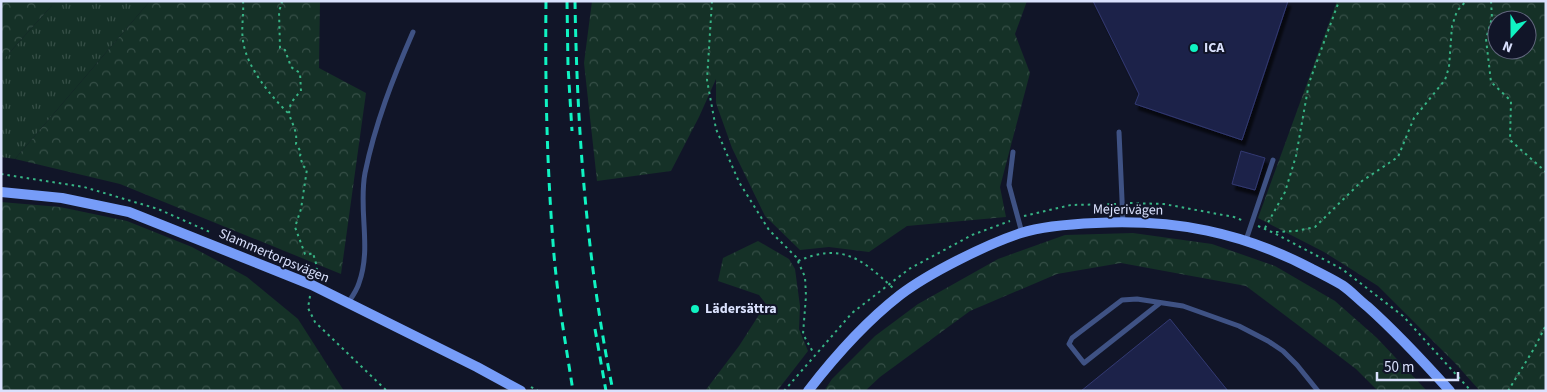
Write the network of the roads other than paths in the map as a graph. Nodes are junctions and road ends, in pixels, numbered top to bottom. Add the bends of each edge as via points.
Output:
1 (413, 32) dead end
2 (1119, 132) dead end
3 (1013, 152) dead end
4 (1273, 160) dead end
5 (1, 192) edge
6 (1123, 222) junction
7 (1022, 233) junction
8 (1246, 240) junction
9 (348, 303) junction
10 (1160, 303) junction
11 (521, 391) edge
12 (808, 391) edge
13 (1318, 391) edge
14 (1450, 391) edge

1 - 9 lane via 386,98 365,173 362,200 366,249 359,284
2 - 6 lane
3 - 7 lane via 1009,185
4 - 8 lane
5 - 9 street, Slammertorpsvägen via 62,198 129,212 314,281
6 - 7 street, Mejerivägen via 1073,224
6 - 8 street, Mejerivägen via 1175,225
7 - 12 street, Mejerivägen via 954,263 900,295 859,331
8 - 14 street, Mejerivägen via 1286,255 1342,285 1397,333
9 - 11 street, Slammertorpsvägen
10 - 10 lane via 1084,363 1069,344 1072,338 1122,300
10 - 13 lane via 1183,306 1268,341 1290,358

